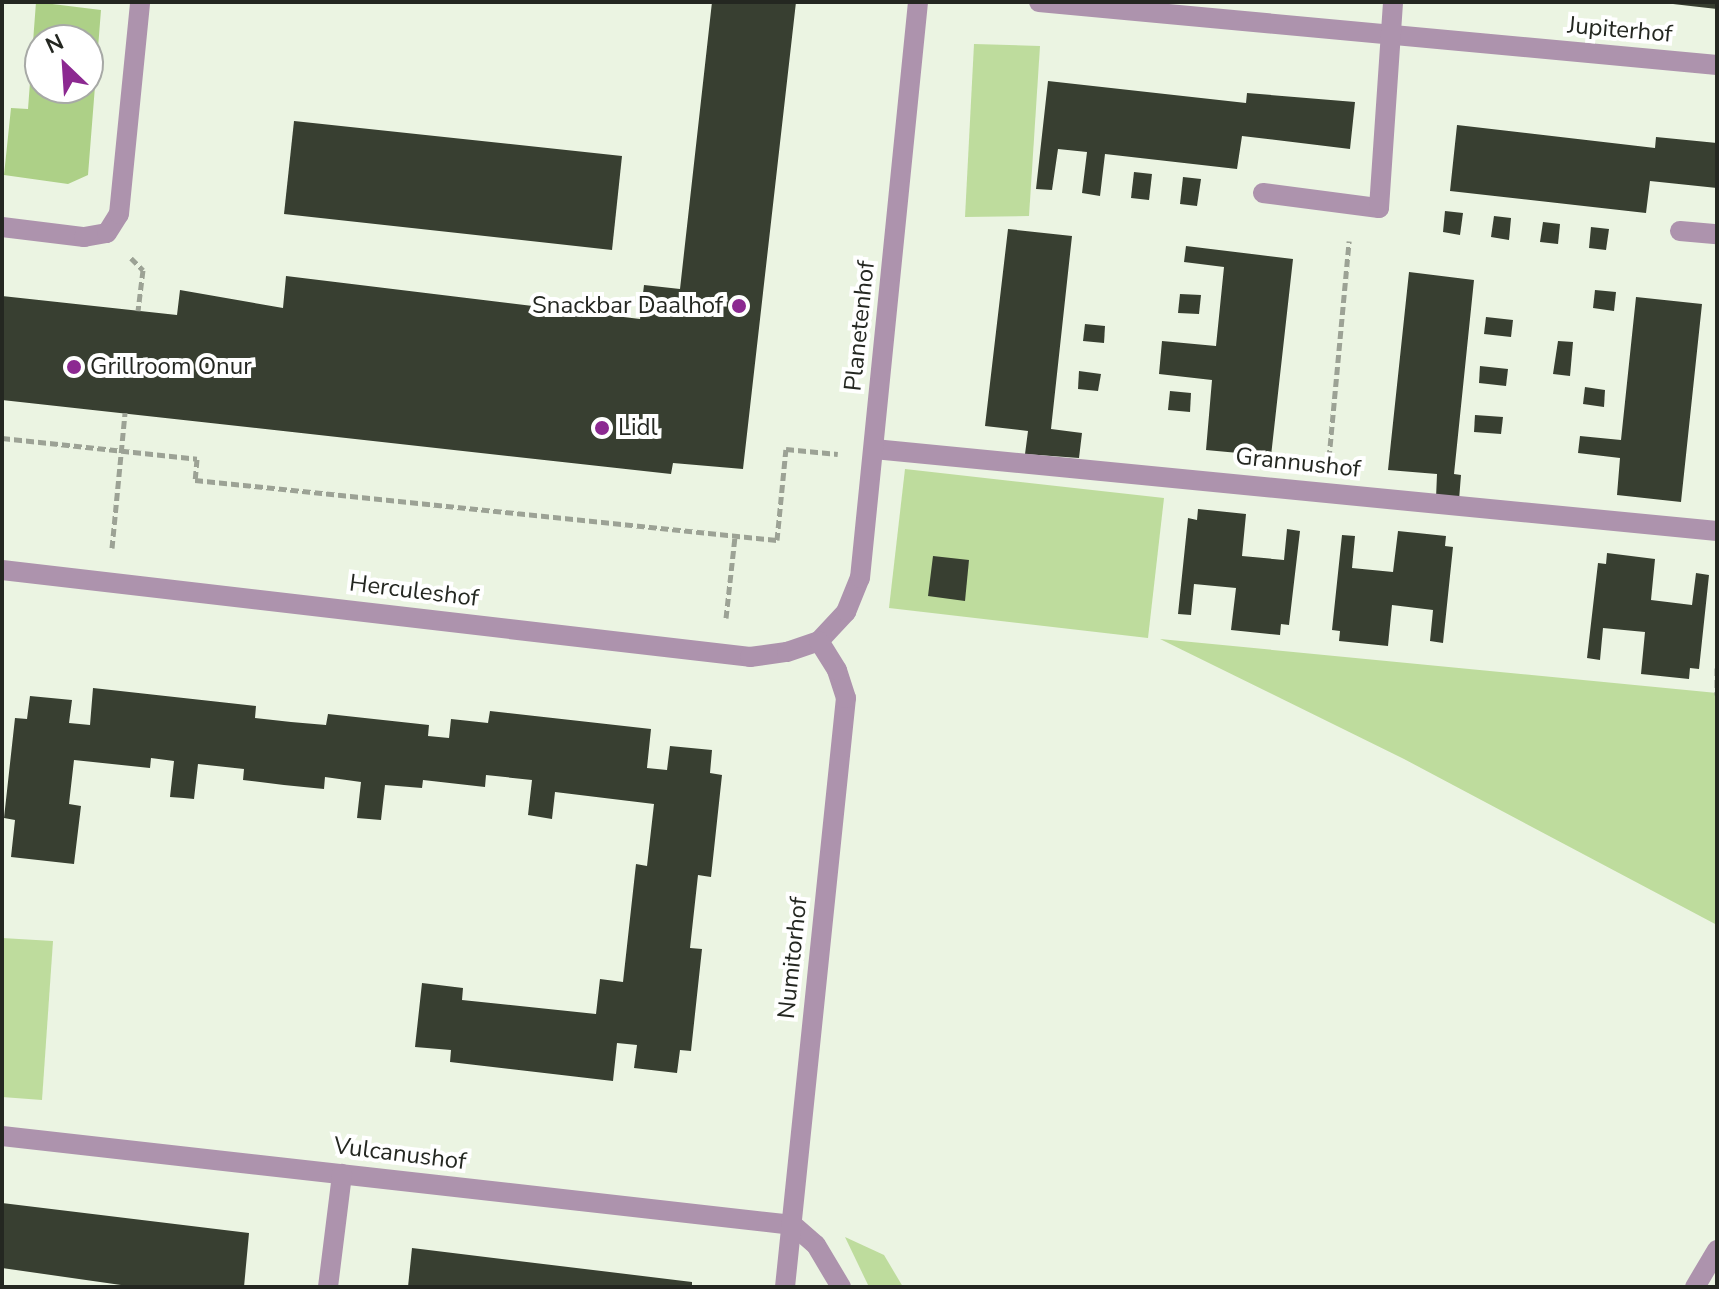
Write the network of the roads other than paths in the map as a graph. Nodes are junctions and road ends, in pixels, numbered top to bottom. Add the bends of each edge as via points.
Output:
1 (140, 2) edge
2 (918, 2) edge
3 (1039, 2) edge
4 (1393, 2) edge
5 (1390, 35) junction
6 (1717, 65) edge
7 (1263, 193) dead end
8 (2, 227) edge
9 (1680, 231) dead end
10 (1717, 234) edge
11 (873, 453) junction
12 (1717, 531) edge
13 (2, 570) edge
14 (819, 641) junction
15 (2, 1136) edge
16 (342, 1174) junction
17 (793, 1225) junction
18 (1717, 1250) edge
19 (328, 1287) edge
20 (785, 1287) edge
21 (841, 1287) edge
22 (1695, 1287) edge

1 - 8 street via 119,214 107,233 84,237
2 - 11 street, Planetenhof
3 - 5 street, Jupiterhof
4 - 5 street
5 - 6 street, Jupiterhof
5 - 7 street via 1379,208
9 - 10 street
11 - 12 street, Grannushof
11 - 14 street, Planetenhof via 856,596
13 - 14 street, Herculeshof via 723,653 770,656
14 - 17 street, Numitorhof via 846,698
15 - 16 street, Vulcanushof
16 - 17 street, Vulcanushof
16 - 19 street
17 - 20 street, Numitorhof
17 - 21 street via 816,1245
18 - 22 street

